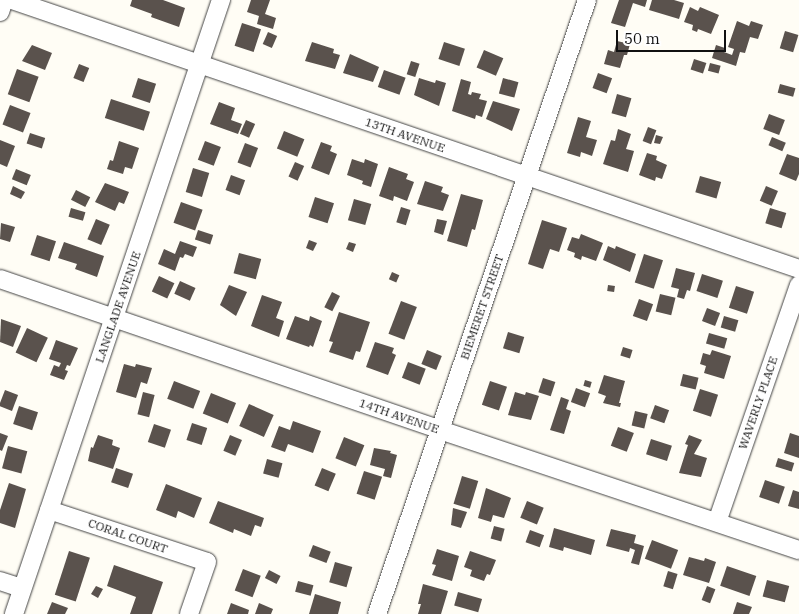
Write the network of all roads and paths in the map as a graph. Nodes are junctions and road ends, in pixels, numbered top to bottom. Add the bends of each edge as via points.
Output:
1 (4, 0) edge
2 (12, 0) edge
3 (221, 0) edge
4 (587, 0) edge
5 (0, 12) edge
6 (199, 64) junction
7 (527, 177) junction
8 (799, 269) edge
9 (0, 279) edge
10 (799, 285) edge
11 (114, 318) junction
12 (440, 430) junction
13 (49, 510) junction
14 (717, 522) junction
15 (799, 550) edge
16 (0, 581) edge
17 (22, 588) junction
18 (14, 614) edge
19 (189, 614) edge
20 (377, 614) edge

1 - 5 street
2 - 6 street, 13TH AVENUE
3 - 6 street, LANGLADE AVENUE
4 - 7 street, BIEMERET STREET
6 - 7 street, 13TH AVENUE
6 - 11 street, LANGLADE AVENUE
7 - 8 street, 13TH AVENUE
7 - 12 street, BIEMERET STREET
9 - 11 street, 14TH AVENUE
10 - 14 street, WAVERLY PLACE
11 - 12 street, 14TH AVENUE
11 - 13 street, LANGLADE AVENUE
12 - 14 street, 14TH AVENUE
12 - 20 street, BIEMERET STREET
13 - 17 street, LANGLADE AVENUE
13 - 19 street, CORAL COURT via 207,562
14 - 15 street, 14TH AVENUE
16 - 17 street
17 - 18 street, LANGLADE AVENUE

